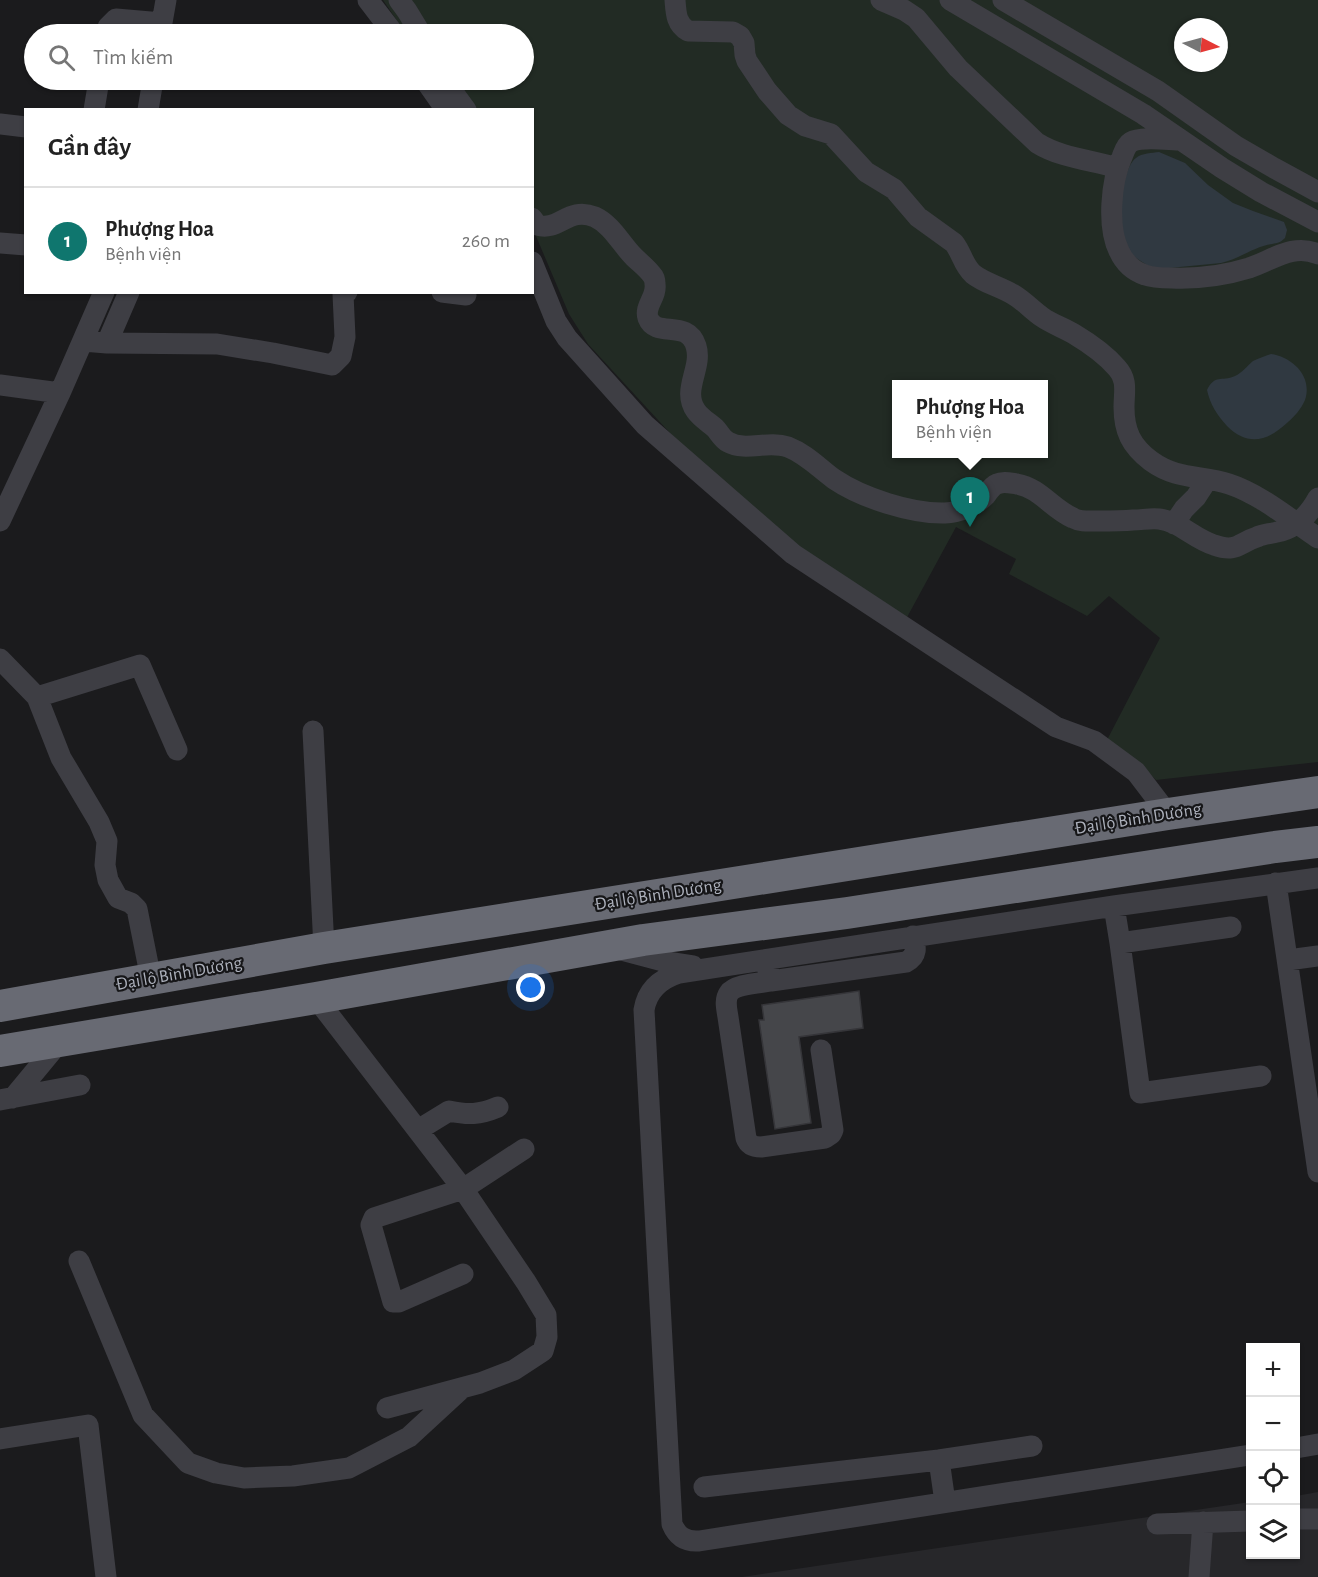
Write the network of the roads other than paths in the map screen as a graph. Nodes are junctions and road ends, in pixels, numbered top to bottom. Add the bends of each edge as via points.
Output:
1 (166, 0) edge
2 (368, 0) edge
3 (399, 0) edge
4 (675, 0) edge
5 (881, 0) edge
6 (952, 0) edge
7 (1003, 0) edge
8 (110, 24) edge
9 (138, 24) edge
10 (162, 24) edge
11 (386, 24) edge
12 (415, 24) edge
13 (97, 90) edge
14 (151, 90) edge
15 (432, 90) edge
16 (451, 90) edge
17 (94, 108) edge
18 (148, 108) edge
19 (445, 108) edge
20 (465, 108) edge
21 (0, 124) edge
22 (24, 127) edge
23 (1181, 140) junction
24 (1118, 168) junction
25 (1318, 192) edge
26 (534, 221) edge
27 (1318, 222) edge
28 (0, 243) edge
29 (24, 245) edge
30 (1318, 254) edge
31 (534, 266) edge
32 (103, 294) edge
33 (128, 294) edge
34 (344, 294) edge
35 (458, 294) edge
36 (466, 295) dead end
37 (83, 341) junction
38 (107, 343) junction
39 (0, 386) edge
40 (60, 393) junction
41 (1207, 480) junction
42 (1318, 498) edge
43 (0, 521) edge
44 (1174, 524) junction
45 (1297, 524) junction
46 (1318, 538) edge
47 (0, 659) edge
48 (37, 697) junction
49 (313, 731) dead end
50 (177, 750) dead end
51 (1318, 792) edge
52 (1168, 814) junction
53 (1318, 842) edge
54 (1318, 878) edge
55 (1276, 883) junction
56 (1114, 906) junction
57 (1231, 927) dead end
58 (913, 936) junction
59 (1120, 943) junction
60 (603, 947) junction
61 (324, 948) junction
62 (1318, 956) edge
63 (765, 959) junction
64 (1288, 960) junction
65 (713, 967) junction
66 (151, 979) junction
67 (771, 981) junction
68 (316, 998) junction
69 (0, 1006) edge
70 (61, 1040) junction
71 (821, 1050) dead end
72 (0, 1051) edge
73 (1261, 1076) dead end
74 (80, 1085) dead end
75 (6, 1099) edge
76 (498, 1107) dead end
77 (418, 1130) junction
78 (524, 1149) dead end
79 (1318, 1173) edge
80 (463, 1189) junction
81 (79, 1261) dead end
82 (464, 1274) dead end
83 (462, 1387) junction
84 (387, 1408) dead end
85 (0, 1439) edge
86 (1318, 1444) edge
87 (1032, 1446) dead end
88 (1300, 1447) edge
89 (1246, 1456) edge
90 (939, 1460) junction
91 (704, 1487) dead end
92 (945, 1502) junction
93 (1300, 1519) edge
94 (1318, 1519) edge
95 (1246, 1521) edge
96 (1203, 1522) junction
97 (1157, 1524) dead end
98 (106, 1577) edge
99 (1199, 1577) edge

1 - 10 street
2 - 11 street
3 - 12 street
4 - 41 street via 678,21 688,31 733,32 740,36 747,61 788,115 836,138 866,172 894,189 918,217 954,243 974,274 1016,296 1117,367 1124,380 1129,438 1142,454 1171,472
5 - 24 street via 916,18 958,68 1037,143
6 - 23 street
7 - 25 street
8 - 9 street via 116,19
13 - 17 street
14 - 18 street
15 - 19 street
16 - 20 street
21 - 22 street
23 - 24 street via 1132,141
23 - 27 street via 1261,192
24 - 30 street via 1113,201 1116,244 1124,260 1137,272 1149,277 1207,278 1247,269 1293,250
26 - 44 street via 546,227 572,215 595,218 609,227 652,274 656,288 647,310 649,321 658,328 682,330 696,344 698,358 690,392 693,406 727,442 745,446 770,444 798,451 859,493 921,511 961,510 981,500 997,484 1006,482 1034,490 1080,521 1155,519
28 - 29 street
31 - 52 street via 556,321 581,354 645,425 793,554 1056,727 1094,741 1136,772
32 - 37 street
33 - 38 street
34 - 38 street via 345,337 341,356 332,365 217,344
35 - 36 street
37 - 38 street
37 - 40 street
39 - 40 street
40 - 43 street
41 - 44 street
41 - 45 street via 1239,488
42 - 45 street
44 - 45 street via 1207,543 1228,548
45 - 46 street
47 - 48 street
48 - 50 street via 140,665
48 - 66 street via 61,758 107,841 108,880 118,898 137,909
49 - 61 street
51 - 52 highway, Đại lộ Bình Dương
52 - 61 highway, Đại lộ Bình Dương
53 - 60 highway
54 - 55 street
55 - 56 street
55 - 64 street
56 - 58 street
56 - 59 street
57 - 59 street
58 - 63 street
58 - 67 street via 915,953 906,962
59 - 73 street via 1140,1093
60 - 65 street via 667,962
60 - 68 highway
61 - 66 highway, Đại lộ Bình Dương
62 - 64 street
63 - 65 street
63 - 67 street
64 - 79 street
65 - 92 street via 666,978 651,991 644,1010 675,1532 690,1541
66 - 69 highway, Đại lộ Bình Dương
67 - 71 street via 738,987 726,999 751,1146 825,1138 831,1134
68 - 70 highway
68 - 77 street
70 - 72 highway
70 - 75 street
74 - 75 street
76 - 77 street via 466,1115 448,1111
77 - 80 street
78 - 80 street
80 - 82 street via 374,1218 371,1225 393,1302
80 - 83 street via 546,1315 547,1337 543,1351 514,1370
81 - 83 street via 143,1415 188,1463 216,1473 243,1478 349,1468 409,1437
83 - 84 street
85 - 98 street via 88,1425
86 - 88 street
87 - 90 street
89 - 92 street
90 - 91 street
90 - 92 street
93 - 94 street
95 - 96 street
96 - 97 street
96 - 99 street

